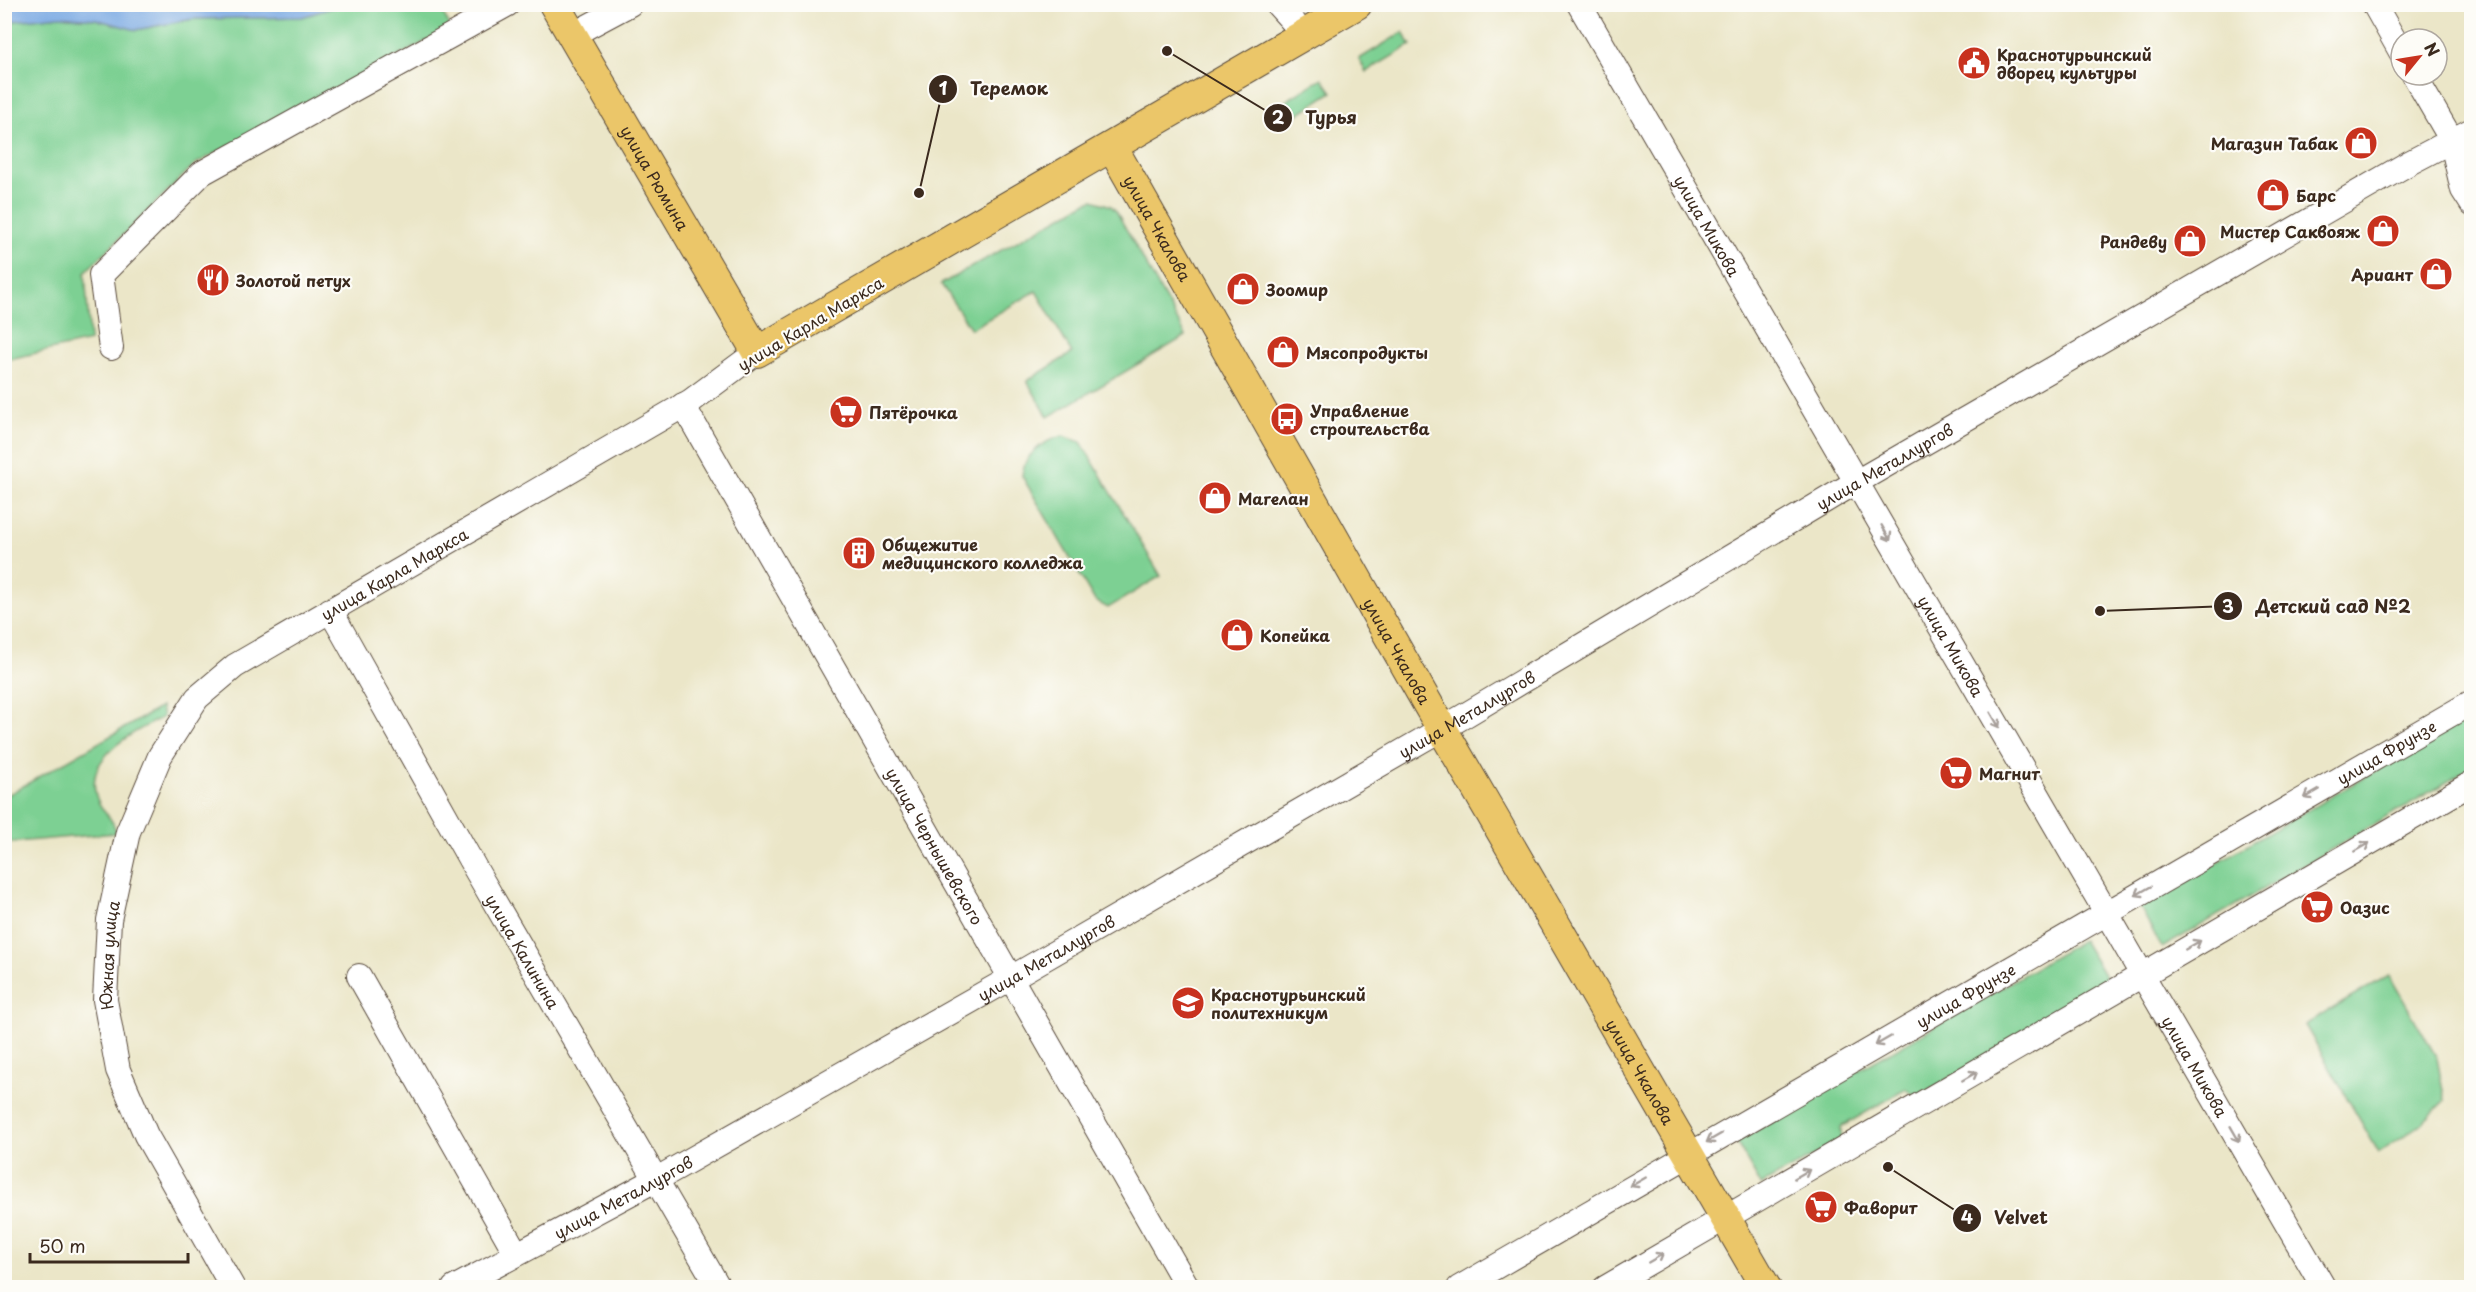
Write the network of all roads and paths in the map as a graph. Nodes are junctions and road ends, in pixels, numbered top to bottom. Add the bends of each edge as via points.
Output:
1 (508, 4) edge
2 (554, 4) edge
3 (630, 4) edge
4 (1277, 4) edge
5 (1357, 4) edge
6 (1579, 4) edge
7 (2374, 4) edge
8 (2389, 31) edge
9 (1305, 34) junction
10 (572, 35) junction
11 (2423, 87) edge
12 (2461, 135) edge
13 (1112, 147) junction
14 (2472, 155) edge
15 (2472, 204) edge
16 (111, 348) dead end
17 (757, 352) junction
18 (682, 405) junction
19 (1856, 482) junction
20 (330, 610) junction
21 (235, 666) joint
22 (2472, 702) edge
23 (1442, 728) junction
24 (2472, 783) edge
25 (2107, 912) junction
26 (2143, 975) junction
27 (359, 976) dead end
28 (1011, 978) junction
29 (1688, 1153) junction
30 (657, 1179) junction
31 (1726, 1218) junction
32 (516, 1253) junction
33 (233, 1287) edge
34 (454, 1287) edge
35 (719, 1287) edge
36 (1188, 1287) edge
37 (1459, 1287) edge
38 (1605, 1287) edge
39 (1766, 1287) edge
40 (2324, 1287) edge

1 - 16 street via 202,173 100,275
2 - 10 main road, улица Рюмина
3 - 10 street
4 - 9 street
5 - 9 main road, улица Карла Маркса
6 - 19 street, улица Микова
7 - 8 street
9 - 13 main road, улица Карла Маркса
10 - 17 main road, улица Рюмина
11 - 12 street
12 - 14 street
12 - 15 street via 2463,190
12 - 19 street, улица Металлургов
13 - 17 main road, улица Карла Маркса
13 - 23 main road, улица Чкалова
17 - 18 street, улица Карла Маркса
18 - 20 street, улица Карла Маркса
18 - 28 street, улица Чернышевского
19 - 23 street, улица Металлургов
19 -> 25 street, улица Микова
20 - 21 street, улица Карла Маркса
20 - 30 street, улица Калинина
21 - 33 street, Южная улица via 197,699 166,746 128,832 109,920 105,1000 118,1070 146,1135
22 -> 25 street, улица Фрунзе
23 - 28 street, улица Металлургов
23 - 29 main road, улица Чкалова
26 -> 24 street
25 - 26 street, улица Микова
25 -> 29 street, улица Фрунзе
31 -> 26 street
26 -> 40 street, улица Микова
27 - 32 street
28 - 30 street, улица Металлургов
28 - 36 street, улица Чернышевского
29 - 31 main road, улица Чкалова
29 -> 37 street, улица Фрунзе
30 - 32 street, улица Металлургов
30 - 35 street, улица Калинина
38 -> 31 street
31 - 39 main road
32 - 34 street, улица Металлургов

